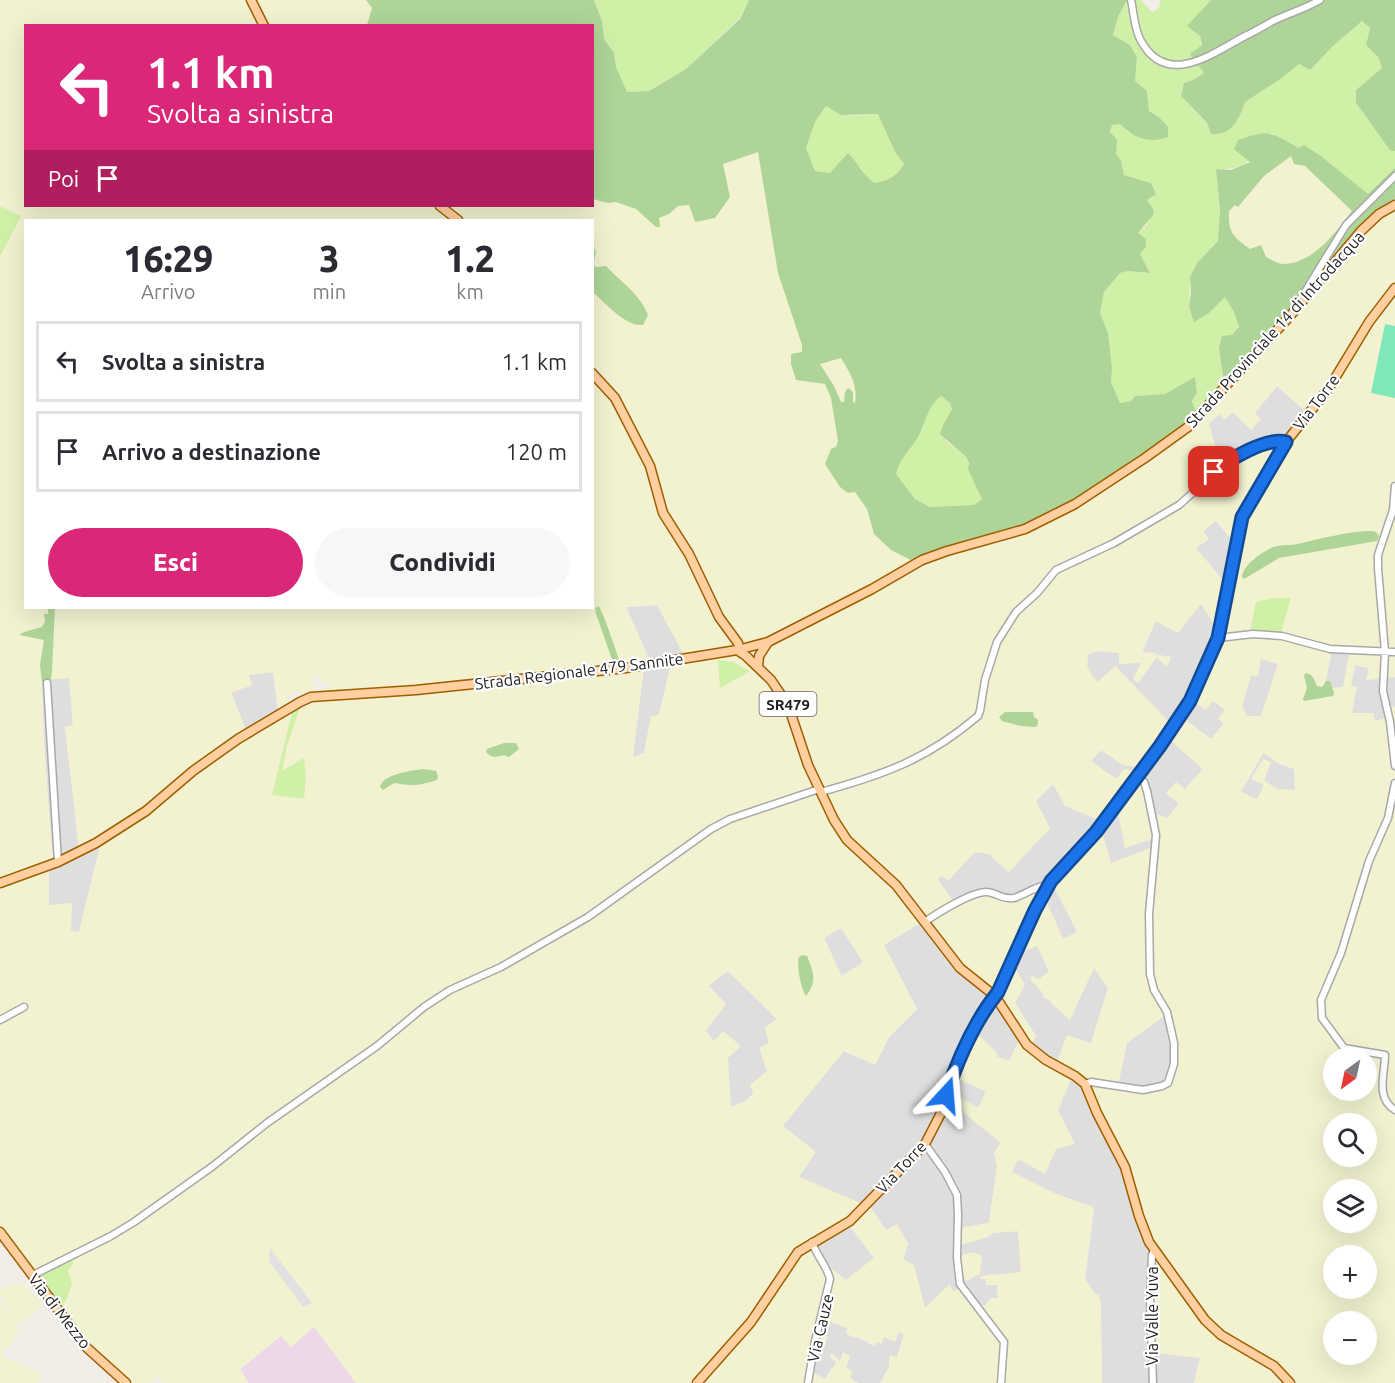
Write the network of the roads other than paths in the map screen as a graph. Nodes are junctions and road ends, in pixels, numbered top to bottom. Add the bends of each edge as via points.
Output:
1 (251, 0) edge
2 (1131, 0) edge
3 (1320, 0) edge
4 (263, 24) edge
5 (1395, 176) edge
6 (1395, 205) edge
7 (441, 207) edge
8 (457, 219) edge
9 (1395, 288) edge
10 (1302, 303) junction
11 (594, 375) edge
12 (1286, 442) junction
13 (1395, 486) edge
14 (1218, 638) junction
15 (768, 642) junction
16 (740, 651) junction
17 (1395, 651) edge
18 (1385, 652) junction
19 (758, 667) junction
20 (47, 683) dead end
21 (1395, 766) edge
22 (1137, 774) junction
23 (1395, 783) edge
24 (820, 790) junction
25 (58, 862) junction
26 (0, 883) edge
27 (1048, 885) junction
28 (925, 922) junction
29 (995, 996) junction
30 (24, 1007) dead end
31 (0, 1020) edge
32 (1084, 1084) junction
33 (1395, 1110) edge
34 (925, 1144) junction
35 (0, 1232) edge
36 (812, 1242) junction
37 (1154, 1250) junction
38 (33, 1275) junction
39 (126, 1383) edge
40 (697, 1383) edge
41 (808, 1383) edge
42 (1001, 1383) edge
43 (1153, 1383) edge
44 (1290, 1383) edge

1 - 4 main road
2 - 3 street via 1137,29 1149,51 1157,59 1182,66 1210,56 1274,20
5 - 10 street via 1346,225 1299,300
6 - 10 main road, Strada Provinciale 14 di Introdacqua via 1361,231
7 - 8 main road
9 - 12 main road, Via Torre via 1329,388
10 - 15 main road, Strada Provinciale 14 di Introdacqua via 1188,427 1108,484 1025,529 922,560
11 - 16 main road via 615,398 650,466 663,513
12 - 14 main road, Via Torre via 1242,517
12 - 24 street via 1268,444 1231,459 1179,505 1114,543 1056,570 1016,612 997,642 978,716 934,749 886,773
13 - 18 street via 1378,555
14 - 18 street via 1282,636 1329,649
14 - 22 main road, Via Torre via 1186,707
15 - 16 main road, Strada Provinciale 14 di Introdacqua
15 - 19 main road via 759,656
16 - 19 main road, SR479
16 - 25 main road, Strada Regionale 479 Sannite via 626,668 311,697 220,751 140,815
17 - 18 street
18 - 21 street via 1383,691
19 - 24 main road, SR479 via 788,705
20 - 25 street
22 - 27 main road, Via Torre via 1096,832
22 - 32 street via 1147,791 1156,835 1149,914 1150,974 1167,1012 1174,1064 1168,1083 1162,1086 1143,1090
23 - 33 street via 1388,818 1369,861 1320,1007 1322,1018 1344,1048 1385,1055 1382,1083 1386,1103
24 - 28 main road, SR479 via 847,840 896,885
24 - 38 street via 711,829 588,917 424,1007 377,1046 134,1222
25 - 26 main road, Strada Regionale 479 Sannite
27 - 28 street via 1005,899 981,893 952,904
27 - 29 main road, Via Torre
28 - 29 main road, SR479 via 960,968
29 - 32 main road, SR479 via 1033,1051
29 - 34 main road, Via Torre via 961,1055 940,1115
30 - 31 street
32 - 37 main road via 1125,1167 1142,1227
34 - 36 main road, Via Torre via 850,1221
34 - 42 street via 957,1195 960,1284 1004,1342
35 - 38 main road, Via di Mezzo
36 - 40 main road, Via Torre via 798,1252 751,1322
36 - 41 street, Via Cauze via 830,1279
37 - 43 street, Via Valle Yuva via 1150,1300
37 - 44 main road via 1209,1325 1274,1366
38 - 39 main road, Via di Mezzo via 86,1347

